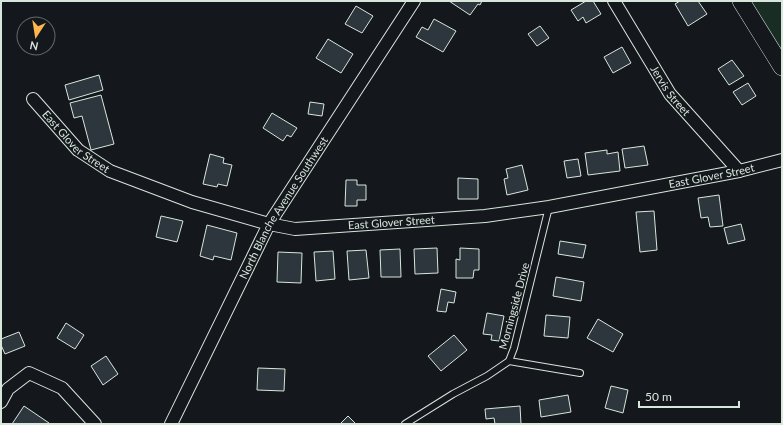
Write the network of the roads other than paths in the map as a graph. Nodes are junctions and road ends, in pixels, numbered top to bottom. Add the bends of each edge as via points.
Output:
1 (414, 1) edge
2 (614, 1) edge
3 (740, 1) edge
4 (782, 67) edge
5 (33, 99) dead end
6 (782, 160) edge
7 (739, 171) junction
8 (549, 207) junction
9 (269, 224) junction
10 (509, 361) junction
11 (580, 373) dead end
12 (1, 402) edge
13 (95, 424) edge
14 (171, 424) edge
15 (406, 424) edge

1 - 9 street, North Blanche Avenue Southwest
2 - 7 street, Jervis Street via 670,94
3 - 4 main road
5 - 9 street, East Glover Street via 78,150 110,171 192,202
6 - 7 street, East Glover Street
7 - 8 street, East Glover Street
8 - 9 street, East Glover Street via 485,216 294,229
8 - 10 lane, Morningside Drive
9 - 14 street, North Blanche Avenue Southwest
10 - 11 lane
10 - 15 lane, Morningside Drive
12 - 13 street via 8,389 29,373 62,388

